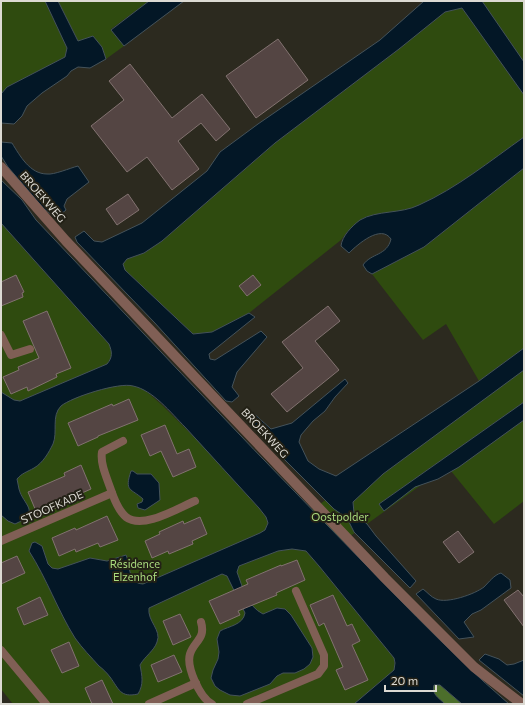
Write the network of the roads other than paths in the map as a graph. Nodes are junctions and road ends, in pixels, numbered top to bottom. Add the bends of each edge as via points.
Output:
1 (1, 167) edge
2 (1, 335) edge
3 (30, 349) dead end
4 (123, 441) dead end
5 (112, 493) junction
6 (195, 501) dead end
7 (1, 541) edge
8 (296, 591) dead end
9 (201, 622) dead end
10 (1, 650) edge
11 (196, 683) junction
12 (46, 704) edge
13 (148, 704) edge
14 (212, 704) edge
15 (247, 704) edge
16 (522, 704) edge

1 - 16 street, BROEKWEG via 66,241 385,578 474,667
2 - 3 lane via 11,355
4 - 5 lane via 102,452 101,459
5 - 6 lane via 126,517 145,522
5 - 7 lane, STOOFKADE
8 - 15 lane via 324,655 324,666 318,674
9 - 11 lane via 201,637 190,653 189,662
10 - 12 lane
11 - 13 lane
11 - 14 lane via 201,693

